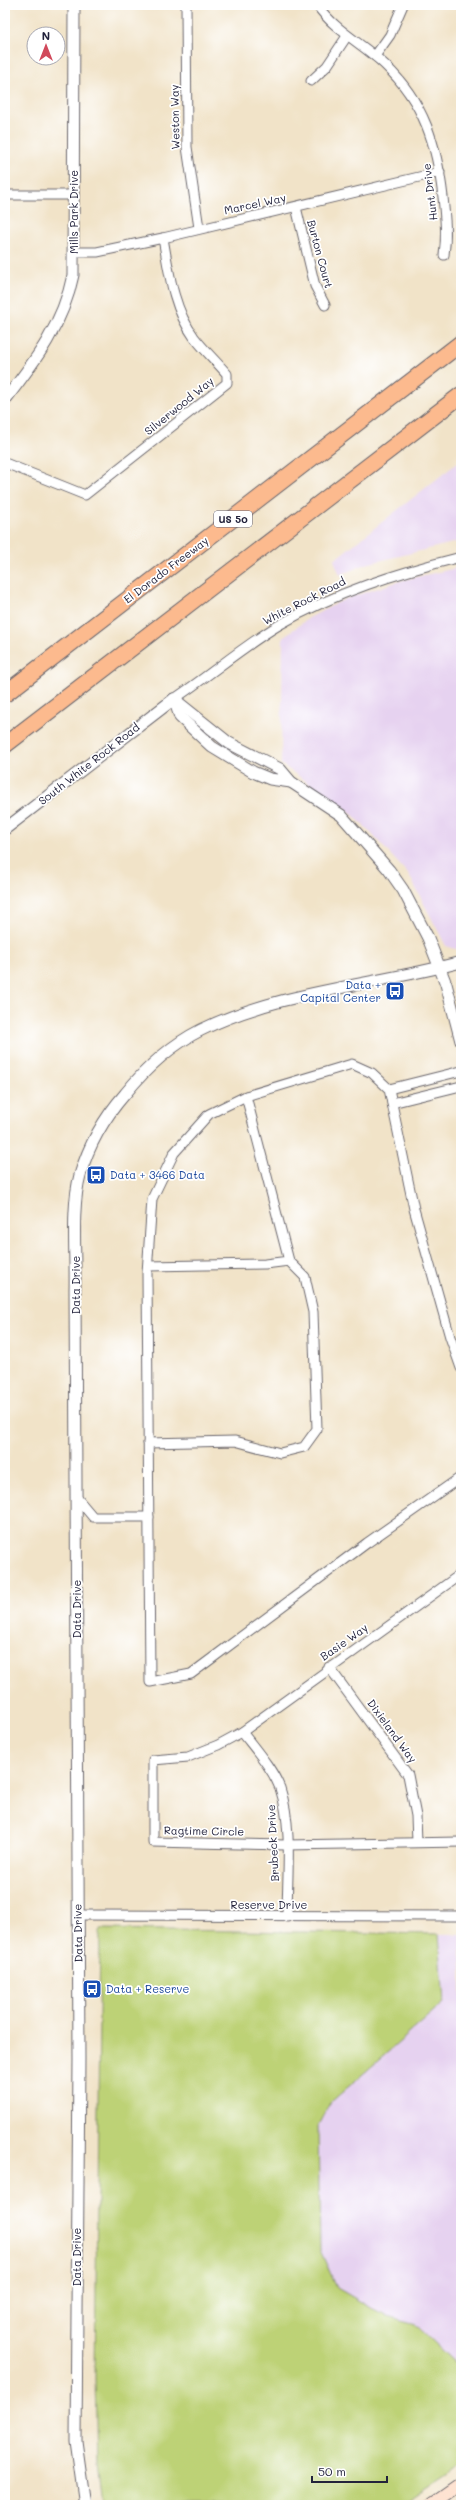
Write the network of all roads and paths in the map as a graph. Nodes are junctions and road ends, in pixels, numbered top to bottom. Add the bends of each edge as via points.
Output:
1 (74, 5) edge
2 (186, 5) edge
3 (317, 5) edge
4 (403, 5) edge
5 (347, 36) junction
6 (376, 56) junction
7 (311, 81) dead end
8 (440, 172) junction
9 (74, 195) junction
10 (5, 196) edge
11 (296, 207) junction
12 (199, 228) junction
13 (162, 238) junction
14 (74, 252) junction
15 (444, 255) dead end
16 (325, 305) dead end
17 (461, 343) edge
18 (461, 395) edge
19 (5, 400) edge
20 (5, 463) edge
21 (461, 557) edge
22 (5, 694) edge
23 (174, 699) junction
24 (5, 745) edge
25 (5, 829) edge
26 (461, 962) edge
27 (440, 968) junction
28 (461, 1041) edge
29 (461, 1071) edge
30 (461, 1086) edge
31 (389, 1089) junction
32 (246, 1096) junction
33 (392, 1103) junction
34 (289, 1261) junction
35 (148, 1266) junction
36 (461, 1368) edge
37 (148, 1443) junction
38 (461, 1477) edge
39 (78, 1498) junction
40 (149, 1517) junction
41 (461, 1574) edge
42 (329, 1667) junction
43 (242, 1732) junction
44 (417, 1842) junction
45 (461, 1842) edge
46 (287, 1845) junction
47 (78, 1915) junction
48 (461, 1916) edge
49 (287, 1917) junction
50 (461, 2484) edge
51 (85, 2505) edge
52 (431, 2505) edge

1 - 9 street, Mills Park Drive
2 - 12 street, Weston Way via 188,147
3 - 5 street, Hunt Drive
4 - 6 street via 390,35
5 - 6 street, Hunt Drive
5 - 7 street via 327,66
6 - 8 street, Hunt Drive via 394,74 417,106 429,130
8 - 11 street, Marcel Way
8 - 15 street, Hunt Drive via 447,235
9 - 10 street
9 - 14 street, Mills Park Drive
11 - 12 street, Marcel Way
11 - 16 street, Burton Court via 315,286
12 - 13 street, Marcel Way
13 - 14 street, Marcel Way via 97,252
13 - 20 street, Silverwood Way via 171,284 182,314 194,336 227,374 227,383 85,495
14 - 19 street, Mills Park Drive via 71,288 56,328 45,348
17 - 22 highway, El Dorado Freeway / US 50
18 - 24 highway
21 - 23 street, White Rock Road via 390,576 309,610 246,647
23 - 25 street, South White Rock Road
23 - 27 street via 229,743 280,769 291,782 340,815 389,870 403,890
26 - 27 street, Data Drive
27 - 28 street
27 - 39 street, Data Drive via 256,1007 200,1030 155,1061 103,1121 80,1176 76,1215
29 - 31 street
30 - 33 street
31 - 32 street via 372,1073 352,1064
31 - 33 street
32 - 34 street
32 - 35 street via 209,1114 174,1153 152,1199
33 - 36 street via 414,1209
34 - 35 street via 265,1264
34 - 37 street via 305,1277 313,1312 317,1428 304,1447 280,1454 235,1441
35 - 37 street
37 - 40 street
38 - 40 street via 191,1674 150,1682
39 - 40 street via 94,1516
39 - 47 street, Data Drive
41 - 42 street, Basie Way
42 - 43 street, Basie Way
42 - 44 street, Dixieland Way via 408,1775 415,1808
43 - 46 street, Brubeck Drive via 279,1788 285,1811
43 - 46 street, Ragtime Circle via 188,1757 153,1760 153,1842
44 - 45 street
44 - 46 street
46 - 49 street, Brubeck Drive
47 - 49 street, Reserve Drive
47 - 51 street, Data Drive via 76,2441
48 - 49 street, Reserve Drive
50 - 52 main road

